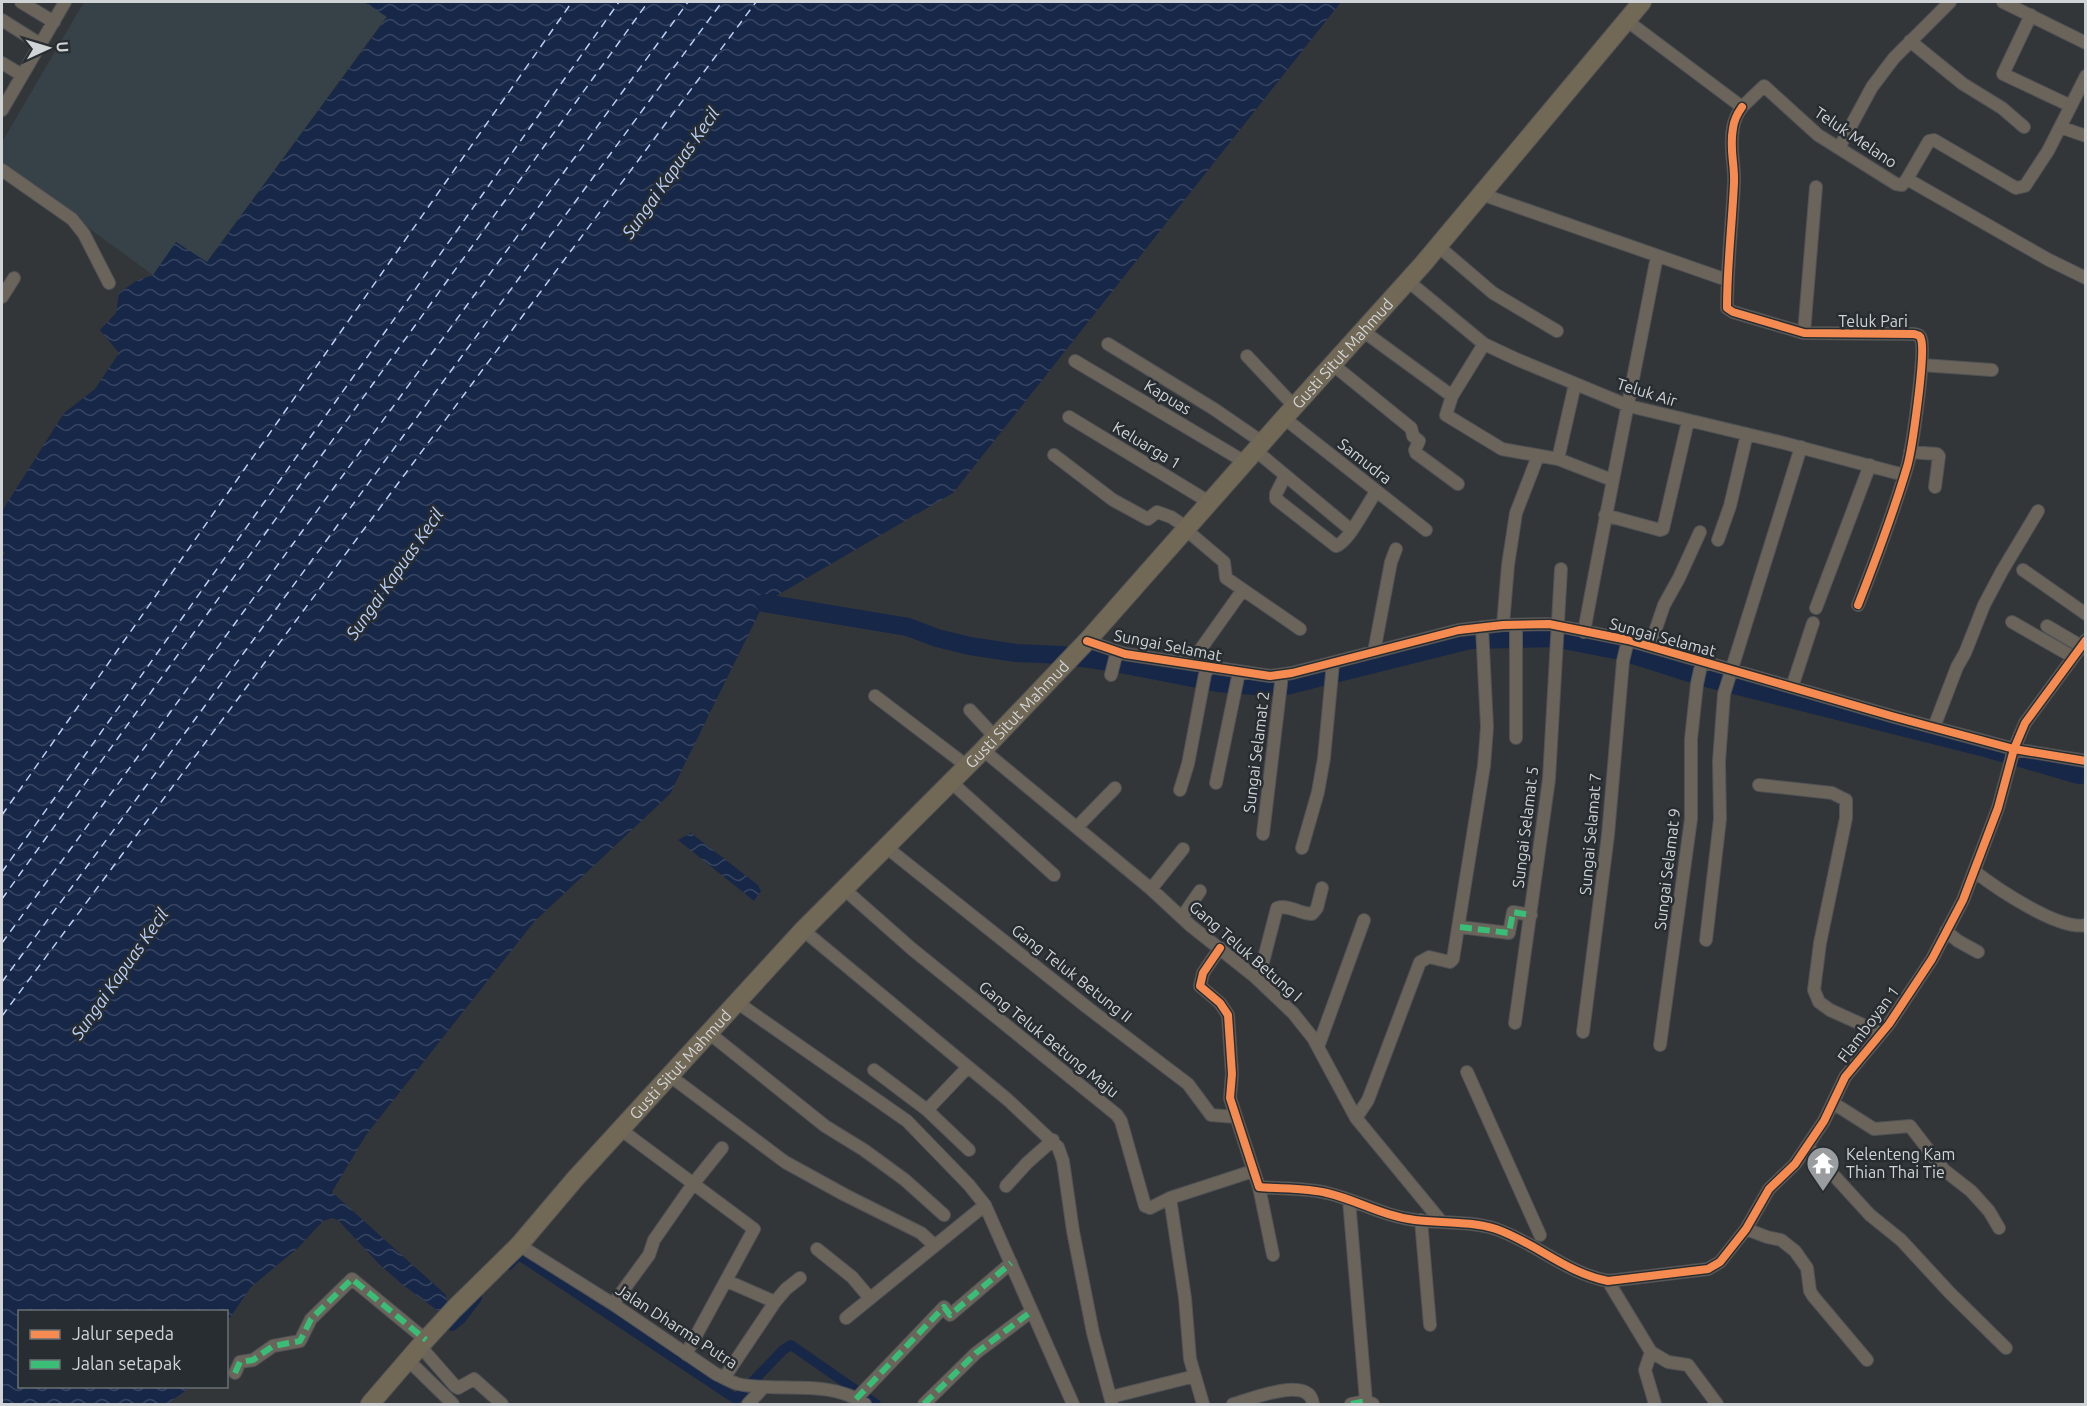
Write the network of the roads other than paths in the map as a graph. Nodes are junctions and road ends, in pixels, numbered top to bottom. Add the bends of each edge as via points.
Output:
1 (21, 2) edge
2 (65, 2) edge
3 (1642, 2) edge
4 (1950, 2) edge
5 (2003, 2) edge
6 (2031, 15) junction
7 (2, 20) edge
8 (1626, 20) junction
9 (54, 22) junction
10 (1910, 41) junction
11 (2085, 43) edge
12 (40, 44) junction
13 (2, 63) edge
14 (22, 75) junction
15 (2085, 75) edge
16 (2071, 106) junction
17 (1742, 107) junction
18 (2, 110) edge
19 (2024, 127) dead end
20 (2060, 127) junction
21 (2085, 136) edge
22 (1839, 148) junction
23 (2, 170) edge
24 (1907, 179) junction
25 (1816, 187) dead end
26 (1481, 194) junction
27 (1438, 246) junction
28 (1657, 256) junction
29 (14, 278) dead end
30 (2085, 278) edge
31 (1727, 280) junction
32 (1408, 281) junction
33 (109, 284) dead end
34 (2, 297) edge
35 (1363, 331) junction
36 (1557, 331) dead end
37 (1804, 333) junction
38 (1108, 344) dead end
39 (1484, 344) junction
40 (1247, 356) dead end
41 (1075, 361) dead end
42 (1332, 364) junction
43 (1922, 365) junction
44 (1992, 370) dead end
45 (1575, 384) junction
46 (1452, 396) junction
47 (1629, 406) junction
48 (1289, 412) junction
49 (1069, 417) dead end
50 (1688, 421) junction
51 (1747, 434) junction
52 (1801, 447) junction
53 (1254, 451) junction
54 (1910, 452) junction
55 (1054, 455) dead end
56 (1538, 456) junction
57 (1558, 459) junction
58 (1870, 465) junction
59 (1904, 475) junction
60 (1285, 476) junction
61 (1612, 480) junction
62 (1458, 484) dead end
63 (1935, 487) dead end
64 (1376, 492) junction
65 (1209, 502) junction
66 (2038, 511) dead end
67 (1605, 515) junction
68 (1185, 528) junction
69 (1351, 530) junction
70 (1426, 530) dead end
71 (1700, 532) dead end
72 (1718, 540) dead end
73 (1396, 549) dead end
74 (1561, 569) dead end
75 (2023, 570) dead end
76 (1242, 591) junction
77 (1858, 605) dead end
78 (1816, 608) dead end
79 (2085, 614) edge
80 (2012, 622) dead end
81 (1812, 623) dead end
82 (1503, 625) junction
83 (2047, 626) dead end
84 (1300, 629) dead end
85 (1482, 631) junction
86 (1584, 632) junction
87 (1516, 633) junction
88 (1557, 636) junction
89 (1627, 643) junction
90 (2083, 643) edge
91 (1084, 644) junction
92 (1650, 646) junction
93 (1374, 652) junction
94 (2073, 657) junction
95 (1190, 664) junction
96 (1332, 666) junction
97 (1699, 672) junction
98 (1731, 674) junction
99 (1238, 675) junction
100 (1206, 676) junction
101 (1280, 683) junction
102 (1792, 687) junction
103 (875, 696) dead end
104 (970, 710) dead end
105 (1935, 728) junction
106 (1516, 738) dead end
107 (989, 744) junction
108 (2014, 749) junction
109 (2085, 761) edge
110 (967, 766) junction
111 (951, 782) junction
112 (1216, 783) dead end
113 (1759, 785) dead end
114 (1115, 788) dead end
115 (1180, 790) dead end
116 (1077, 827) junction
117 (1263, 834) dead end
118 (886, 847) junction
119 (1302, 848) dead end
120 (1183, 849) dead end
121 (1974, 871) junction
122 (1054, 875) dead end
123 (1322, 888) dead end
124 (844, 889) junction
125 (1151, 889) junction
126 (1200, 891) dead end
127 (1531, 915) junction
128 (1182, 917) junction
129 (1364, 920) dead end
130 (2085, 925) edge
131 (1460, 927) junction
132 (803, 930) junction
133 (1946, 932) junction
134 (1706, 940) dead end
135 (1220, 948) junction
136 (1978, 951) dead end
137 (1254, 976) junction
138 (738, 1003) junction
139 (1515, 1023) dead end
140 (1582, 1032) dead end
141 (709, 1033) junction
142 (1881, 1033) junction
143 (1660, 1045) dead end
144 (1318, 1047) junction
145 (968, 1067) junction
146 (874, 1070) dead end
147 (1467, 1072) dead end
148 (670, 1076) junction
149 (1833, 1103) junction
150 (927, 1110) junction
151 (1236, 1117) junction
152 (1356, 1118) junction
153 (621, 1129) junction
154 (1053, 1140) junction
155 (1807, 1146) junction
156 (722, 1148) dead end
157 (969, 1150) dead end
158 (1253, 1171) junction
159 (693, 1184) junction
160 (1006, 1186) dead end
161 (1259, 1186) junction
162 (1170, 1198) junction
163 (1349, 1200) junction
164 (985, 1205) junction
165 (944, 1215) dead end
166 (1421, 1220) junction
167 (1440, 1220) junction
168 (1746, 1228) junction
169 (2000, 1228) dead end
170 (1528, 1244) junction
171 (519, 1245) junction
172 (934, 1245) junction
173 (817, 1249) dead end
174 (1273, 1255) dead end
175 (1011, 1263) junction
176 (800, 1278) dead end
177 (727, 1281) junction
178 (1608, 1281) junction
179 (869, 1297) junction
180 (775, 1302) junction
181 (613, 1304) junction
182 (1032, 1311) junction
183 (846, 1318) dead end
184 (1430, 1324) dead end
185 (427, 1339) junction
186 (2006, 1348) dead end
187 (1651, 1352) junction
188 (686, 1354) junction
189 (408, 1360) junction
190 (1867, 1360) dead end
191 (235, 1373) dead end
192 (1195, 1376) junction
193 (729, 1381) junction
194 (761, 1388) junction
195 (861, 1397) edge
196 (1111, 1401) edge
197 (1370, 1402) edge
198 (370, 1404) edge
199 (453, 1404) edge
200 (502, 1404) edge
201 (748, 1404) edge
202 (924, 1404) edge
203 (1073, 1404) edge
204 (1203, 1404) edge
205 (1233, 1404) edge
206 (1313, 1404) edge
207 (1351, 1404) edge
208 (1655, 1404) edge
209 (1717, 1404) edge

1 - 9 street
2 - 9 street
3 - 8 highway, Gusti Situt Mahmud
4 - 10 street
5 - 6 street
6 - 11 street
6 - 16 street via 2003,74
7 - 12 street
8 - 17 street
8 - 26 highway, Gusti Situt Mahmud
9 - 12 street
10 - 19 street
10 - 22 street via 1872,87
12 - 14 street
13 - 14 street
14 - 18 street
15 - 16 street, Teluk Melano
16 - 20 street, Teluk Melano
17 - 22 street, Teluk Melano via 1764,86 1806,126
17 - 31 street via 1733,126 1731,144 1734,181
20 - 21 street
20 - 24 street, Teluk Melano via 2021,188 1934,140 1929,141
22 - 24 street, Teluk Melano via 1896,184 1902,185
23 - 33 street via 72,219 84,234
24 - 30 street
25 - 37 street
26 - 27 highway, Gusti Situt Mahmud
26 - 28 street
27 - 32 highway, Gusti Situt Mahmud
27 - 36 street via 1494,293
28 - 31 street
28 - 47 street
29 - 34 street
31 - 37 street, Teluk Pari via 1727,308
32 - 35 highway, Gusti Situt Mahmud
32 - 39 street, Teluk Air
35 - 42 highway, Gusti Situt Mahmud
35 - 46 street
37 - 43 street, Teluk Pari via 1914,334 1921,340
38 - 53 street via 1194,396
39 - 45 street, Teluk Air
39 - 46 street
40 - 48 street, Samudra
41 - 53 street, Kapuas
42 - 48 highway, Gusti Situt Mahmud
42 - 62 street via 1412,428 1419,441 1416,453
43 - 44 street
43 - 54 street, Teluk Pari
45 - 47 street, Teluk Air
45 - 57 street
46 - 56 street via 1445,413 1448,417 1502,449
47 - 50 street, Teluk Air
47 - 61 street
48 - 53 highway, Gusti Situt Mahmud
48 - 64 street, Samudra
49 - 65 street, Keluarga 1
50 - 51 street, Teluk Air
50 - 67 street via 1663,529
51 - 52 street, Teluk Air
51 - 72 street
52 - 58 street, Teluk Air
52 - 98 street
53 - 60 street
53 - 65 highway, Gusti Situt Mahmud
54 - 59 street, Teluk Pari
54 - 63 street via 1939,456
55 - 68 street via 1113,500 1148,519 1157,512 1171,517
56 - 57 street
56 - 82 street via 1516,513
57 - 61 street
58 - 59 street, Teluk Air
58 - 78 street
59 - 77 street, Teluk Pari
60 - 69 street
60 - 69 street via 1275,496 1278,500 1336,546
61 - 67 street
64 - 69 street
64 - 70 street, Samudra
65 - 68 highway, Gusti Situt Mahmud
66 - 105 street via 1984,605
67 - 86 street
68 - 76 street via 1224,562 1224,576
68 - 91 highway, Gusti Situt Mahmud
71 - 92 street via 1664,604
73 - 93 street
74 - 88 street, Sungai Selamat 5
75 - 79 street
76 - 84 street
76 - 95 street
80 - 94 street
81 - 102 street
82 - 85 street, Sungai Selamat
82 - 87 street, Sungai Selamat
83 - 90 street
85 - 93 street, Sungai Selamat via 1459,630
85 - 131 street via 1484,766
86 - 88 street, Sungai Selamat
86 - 89 street, Sungai Selamat
87 - 88 street, Sungai Selamat
87 - 106 street
88 - 127 street, Sungai Selamat 5 via 1549,779
89 - 92 street, Sungai Selamat
89 - 140 street, Sungai Selamat 7 via 1608,835
90 - 94 street, Flamboyan 1
91 - 95 street, Sungai Selamat via 1114,663
91 - 107 highway, Gusti Situt Mahmud
92 - 97 street, Sungai Selamat
93 - 96 street, Sungai Selamat
94 - 108 street, Flamboyan 1 via 2025,723
95 - 100 street, Sungai Selamat
96 - 101 street, Sungai Selamat
96 - 119 street via 1324,758
97 - 98 street, Sungai Selamat
97 - 143 street, Sungai Selamat 9 via 1690,739 1691,819
98 - 102 street, Sungai Selamat
98 - 134 street via 1724,694 1719,752 1720,819
99 - 100 street, Sungai Selamat
99 - 101 street, Sungai Selamat via 1261,675
99 - 112 street
100 - 115 street
101 - 117 street, Sungai Selamat 2
102 - 105 street, Sungai Selamat
103 - 110 street
104 - 107 street, Gang Teluk Betung I
105 - 108 street, Sungai Selamat
107 - 110 highway, Gusti Situt Mahmud
107 - 116 street, Gang Teluk Betung I
108 - 109 street, Sungai Selamat
108 - 121 street, Flamboyan 1 via 1998,808
110 - 111 highway, Gusti Situt Mahmud
111 - 118 highway, Gusti Situt Mahmud
111 - 122 street
113 - 142 street via 1832,793 1846,800 1815,990 1819,1002 1830,1010
114 - 116 street
116 - 125 street, Gang Teluk Betung I
118 - 124 highway, Gusti Situt Mahmud
118 - 151 street, Gang Teluk Betung II via 1188,1084 1211,1114
120 - 125 street
121 - 130 street via 2047,916 2069,925
121 - 133 street, Flamboyan 1
123 - 137 street via 1312,914 1277,908 1263,962
124 - 132 highway, Gusti Situt Mahmud
124 - 162 street, Gang Teluk Betung Maju via 1117,1115 1144,1206 1150,1208
125 - 128 street, Gang Teluk Betung I
126 - 128 street
127 - 131 street via 1513,912 1509,933
127 - 139 street, Sungai Selamat 5
128 - 135 street, Gang Teluk Betung I
129 - 144 street
131 - 152 street via 1452,961 1429,957 1420,962 1368,1100
132 - 138 highway, Gusti Situt Mahmud
132 - 145 street
133 - 136 street
133 - 142 street, Flamboyan 1
135 - 137 street, Gang Teluk Betung I
135 - 151 street via 1203,973 1200,986 1228,1014 1230,1098
137 - 144 street, Gang Teluk Betung I via 1293,1014
138 - 141 highway, Gusti Situt Mahmud
138 - 164 street via 907,1121
141 - 148 highway, Gusti Situt Mahmud
141 - 165 street via 825,1126 905,1180
142 - 149 street, Flamboyan 1 via 1845,1077
144 - 152 street, Gang Teluk Betung I
145 - 150 street
145 - 154 street
146 - 150 street
147 - 170 street via 1543,1234
148 - 153 highway, Gusti Situt Mahmud
148 - 172 street via 785,1162 921,1233
149 - 155 street, Flamboyan 1
149 - 169 street via 1874,1129 1910,1126 1944,1170 1971,1191
150 - 157 street
151 - 158 street
152 - 167 street, Gang Teluk Betung I
153 - 159 street
153 - 171 highway, Gusti Situt Mahmud
154 - 160 street
154 - 196 street via 1061,1153 1093,1333
155 - 168 street, Flamboyan 1 via 1769,1189
155 - 186 street via 1870,1215 1901,1240
156 - 159 street
158 - 161 street
158 - 162 street
159 - 177 street via 754,1229
159 - 181 street via 654,1240 649,1256
161 - 163 street via 1326,1192
161 - 174 street
162 - 192 street
163 - 166 street via 1383,1213
163 - 197 street
164 - 172 street
164 - 175 street
166 - 167 street
166 - 184 street
167 - 170 street via 1495,1229
168 - 178 street, Flamboyan 1 via 1720,1262 1708,1269
168 - 190 street via 1781,1240 1795,1251 1807,1268 1813,1296
170 - 178 street via 1564,1266
171 - 181 street, Jalan Dharma Putra
171 - 185 highway, Gusti Situt Mahmud
172 - 179 street
173 - 179 street via 852,1277
175 - 182 street
175 - 195 street via 950,1315 944,1307
176 - 180 street
177 - 180 street
177 - 188 street
178 - 187 street
179 - 183 street
180 - 193 street
181 - 188 street, Jalan Dharma Putra
182 - 202 street via 976,1353
182 - 203 street
185 - 189 highway, Gusti Situt Mahmud
185 - 191 street via 352,1279 311,1319 300,1341 273,1346 253,1360 240,1362
185 - 200 street via 455,1386 474,1379
187 - 208 street via 1645,1370
187 - 209 street via 1668,1362 1692,1368
188 - 193 street, Jalan Dharma Putra
189 - 198 highway, Gusti Situt Mahmud
189 - 199 street
192 - 196 street
192 - 204 street
193 - 194 street, Jalan Dharma Putra
194 - 195 street, Jalan Dharma Putra via 821,1389
194 - 201 street
197 - 207 street
205 - 206 street via 1285,1389 1310,1395

